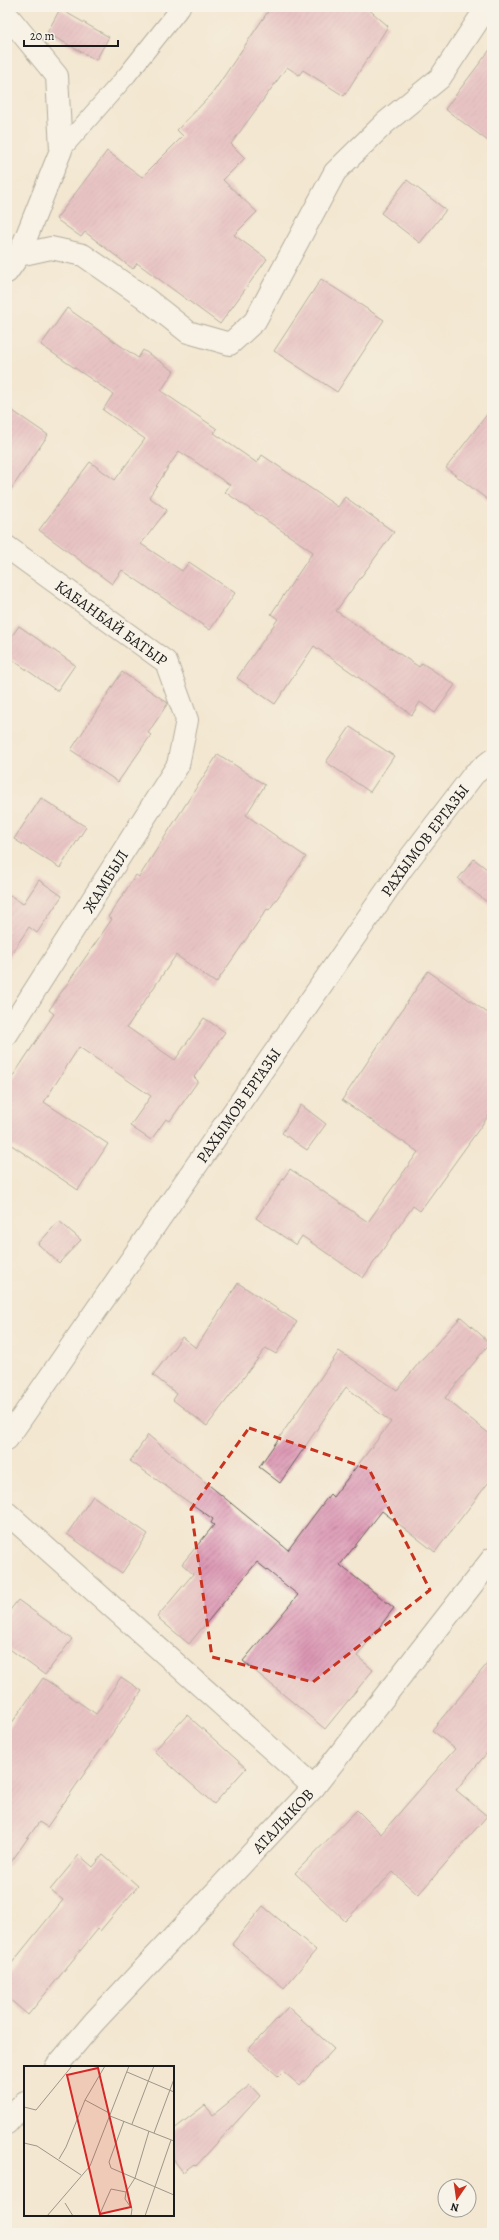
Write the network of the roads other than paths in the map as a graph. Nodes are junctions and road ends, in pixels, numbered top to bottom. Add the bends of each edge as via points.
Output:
1 (180, 7) edge
2 (487, 7) edge
3 (7, 15) edge
4 (61, 150) junction
5 (13, 264) edge
6 (7, 547) edge
7 (187, 720) joint
8 (492, 760) edge
9 (7, 1034) edge
10 (7, 1439) edge
11 (7, 1513) edge
12 (492, 1559) edge
13 (314, 1787) junction
14 (57, 2066) edge
15 (24, 2103) edge
16 (7, 2123) edge

1 - 4 lane via 127,75
2 - 5 street via 440,78 384,123 335,172 255,321 230,344 188,332 146,298 82,255 51,248
3 - 4 street via 56,76
4 - 5 street
6 - 7 street, КАБАНБАЙ БАТЫР via 166,662
7 - 9 street, ЖАМБЫЛ via 178,765
8 - 10 street, РАХЫМОВ ЕРГАЗЫ via 474,774 403,867
11 - 13 street
12 - 13 street, АТАЛЫКОВ
13 - 14 street, АТАЛЫКОВ via 94,2022
15 - 16 street

